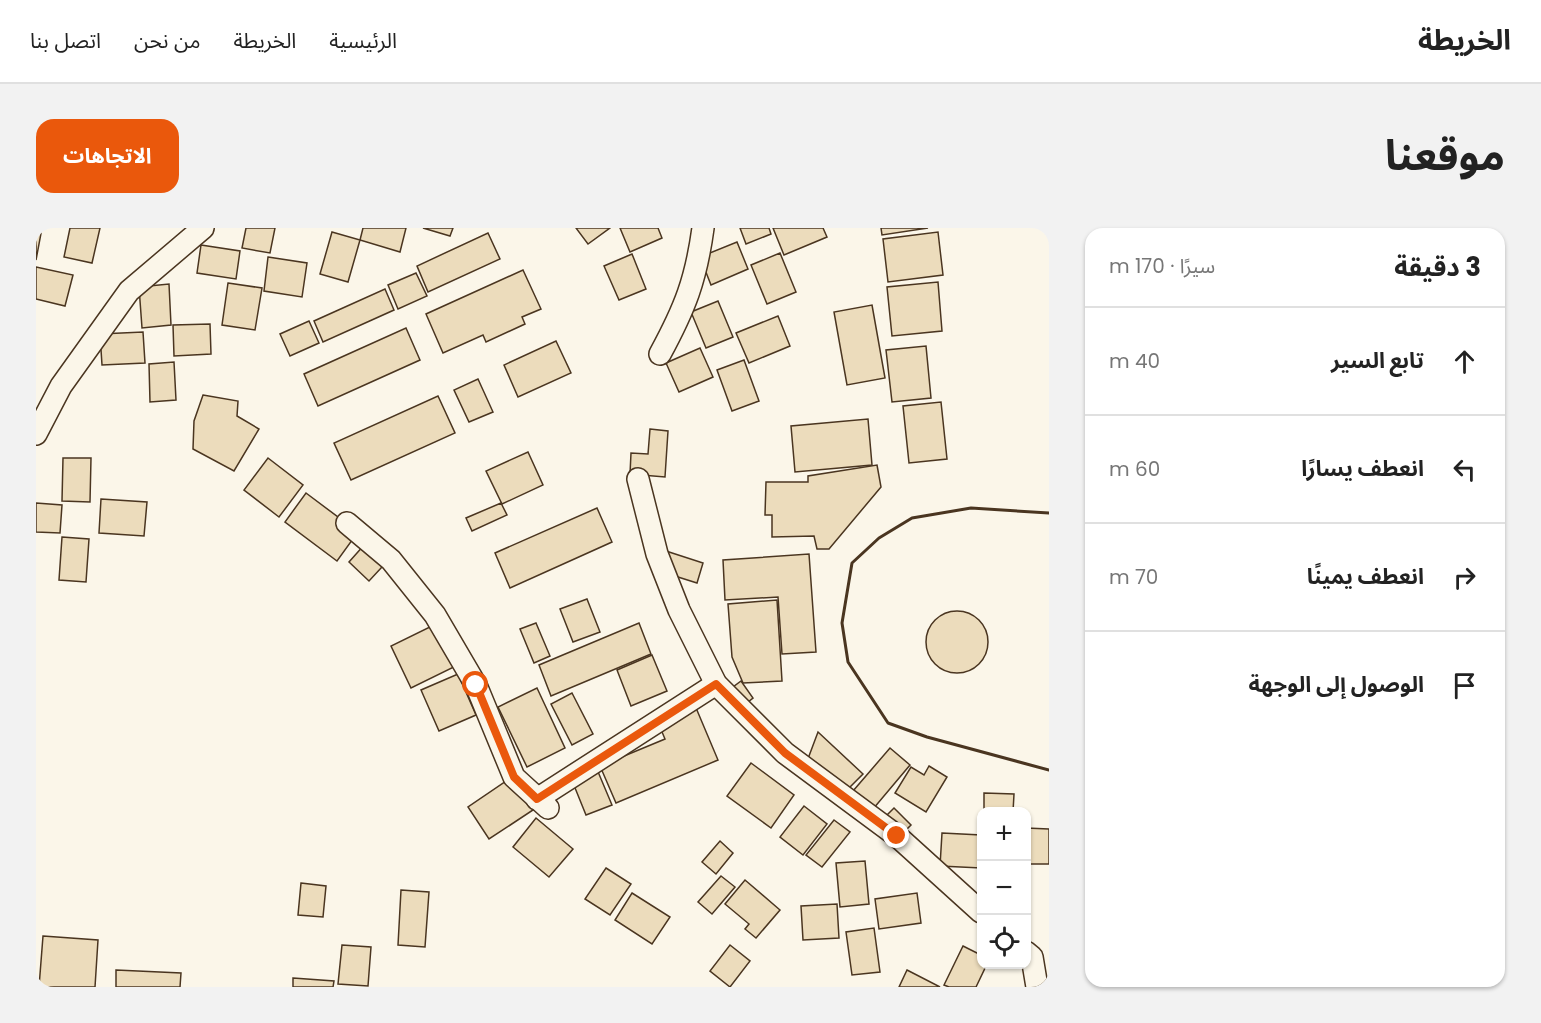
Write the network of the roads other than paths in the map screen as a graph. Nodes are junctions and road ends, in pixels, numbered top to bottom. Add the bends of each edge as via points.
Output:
1 (203, 228) edge
2 (703, 228) edge
3 (660, 354) dead end
4 (36, 434) edge
5 (638, 479) dead end
6 (347, 523) dead end
7 (716, 684) junction
8 (977, 908) edge
9 (1031, 956) edge
10 (1037, 987) edge

1 - 4 street via 129,291 61,386
2 - 3 street via 698,264 684,311
5 - 7 street via 657,554 679,610
6 - 7 street via 391,560 435,615 476,685 514,777 542,803
7 - 8 street via 785,753 897,836
9 - 10 street

